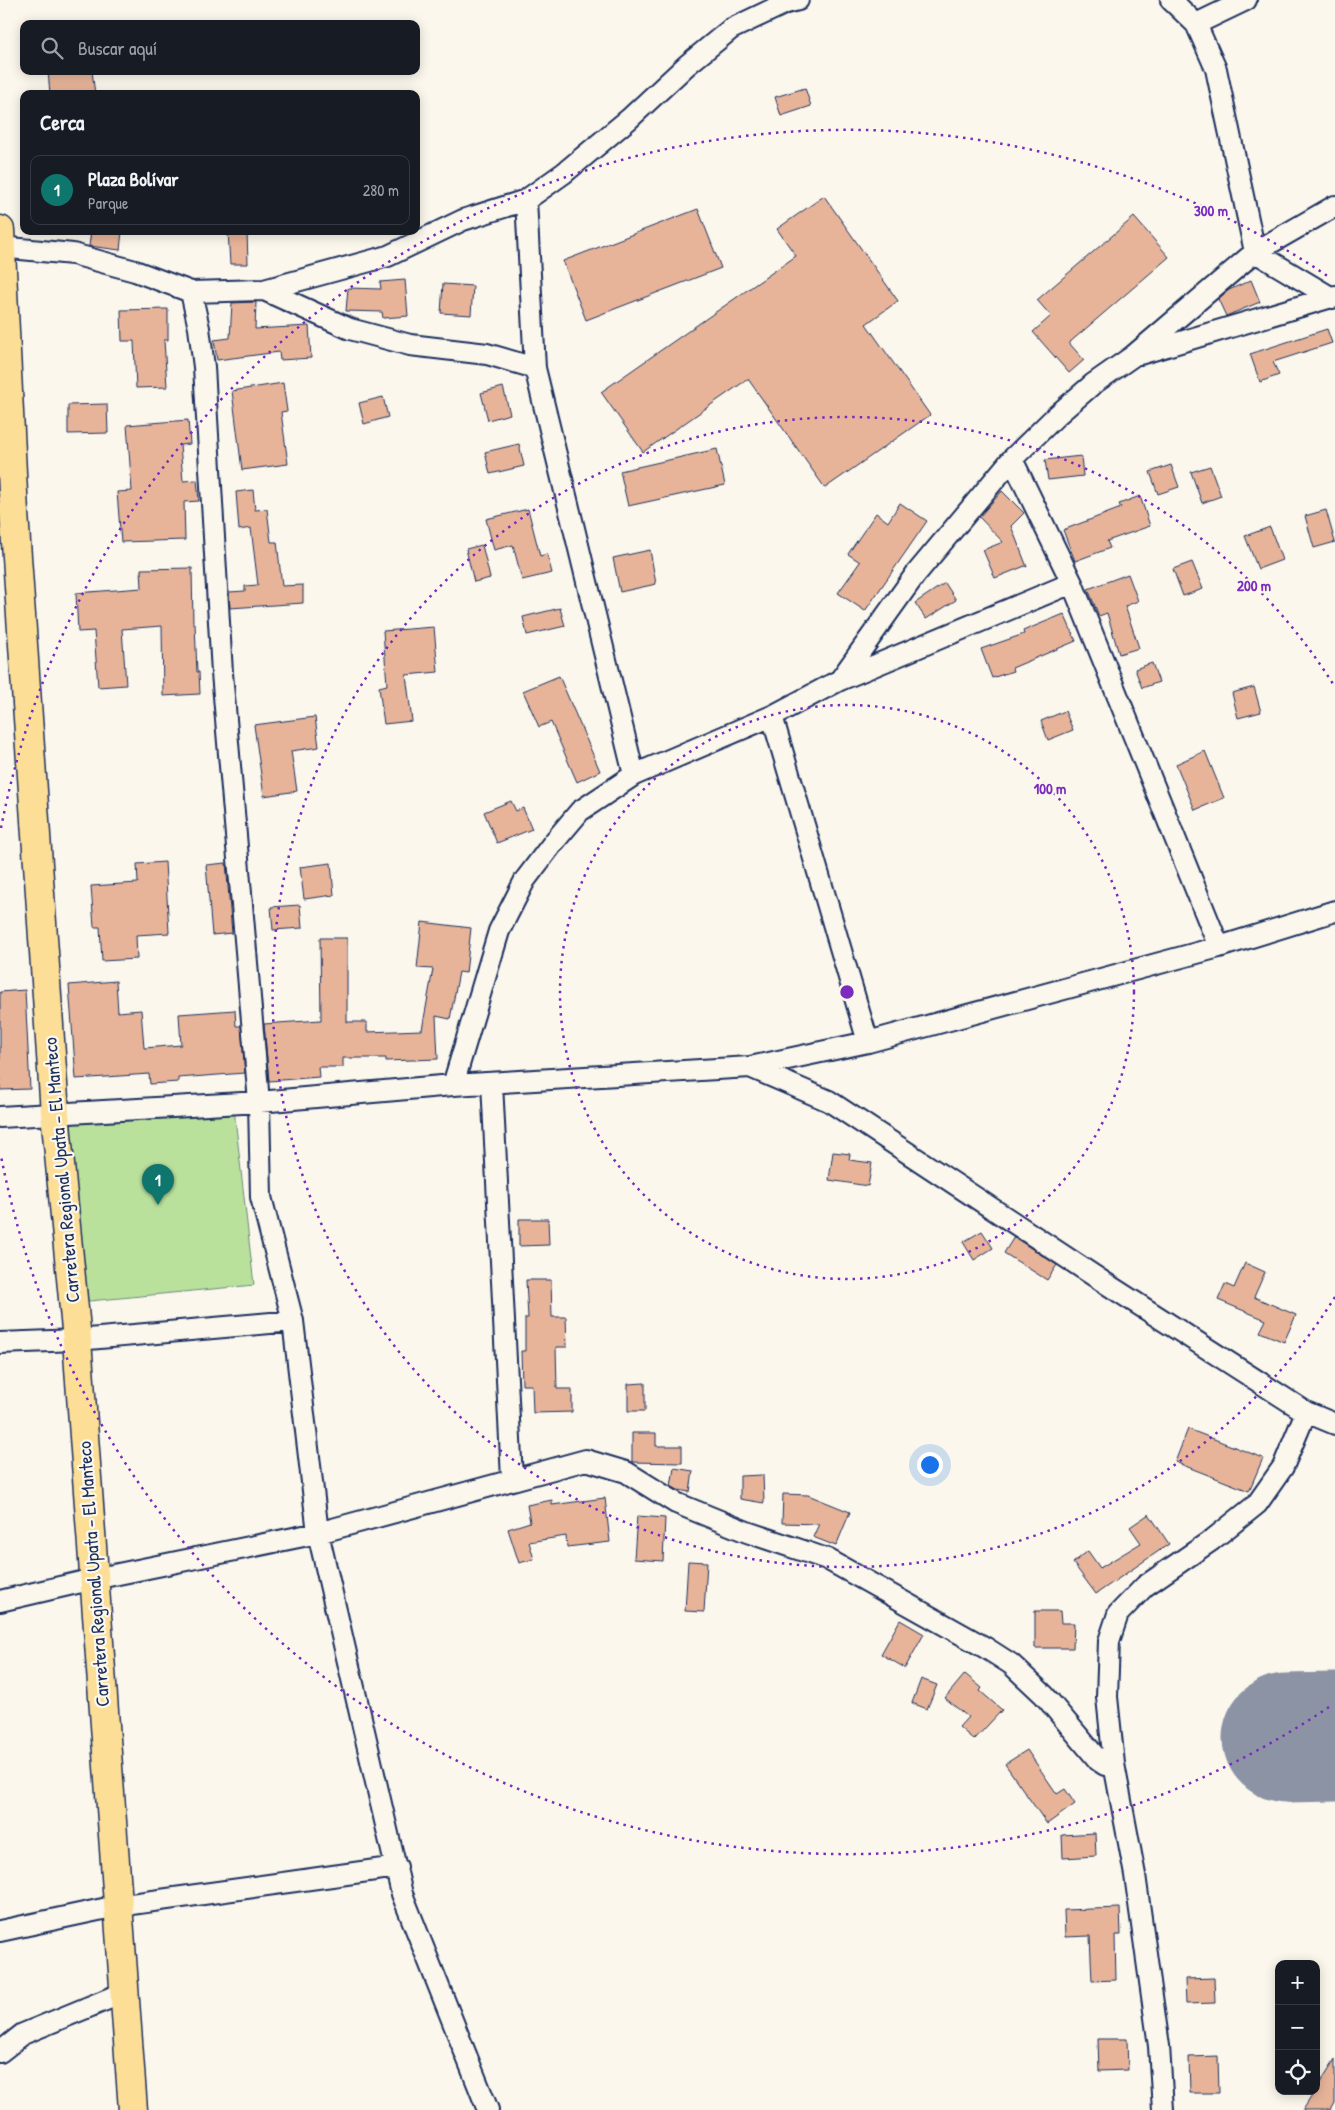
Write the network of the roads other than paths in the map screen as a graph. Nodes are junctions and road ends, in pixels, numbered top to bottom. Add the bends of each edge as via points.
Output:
1 (798, 0) edge
2 (1171, 0) edge
3 (1216, 0) edge
4 (1246, 0) edge
5 (1196, 24) junction
6 (526, 200) junction
7 (1335, 206) edge
8 (0, 230) edge
9 (0, 247) edge
10 (1255, 252) junction
11 (264, 290) junction
12 (191, 292) junction
13 (1333, 297) edge
14 (1133, 356) junction
15 (535, 368) junction
16 (5, 430) edge
17 (1012, 459) junction
18 (1072, 583) junction
19 (840, 680) junction
20 (772, 716) junction
21 (634, 775) junction
22 (1335, 911) edge
23 (1219, 947) junction
24 (868, 1042) junction
25 (750, 1067) junction
26 (492, 1083) junction
27 (453, 1085) junction
28 (259, 1102) junction
29 (55, 1112) junction
30 (0, 1117) edge
31 (294, 1322) junction
32 (77, 1340) junction
33 (0, 1343) edge
34 (1306, 1412) junction
35 (1335, 1424) edge
36 (512, 1479) junction
37 (318, 1533) junction
38 (94, 1579) junction
39 (0, 1602) edge
40 (1114, 1764) junction
41 (397, 1867) junction
42 (117, 1906) junction
43 (0, 1931) edge
44 (125, 1992) junction
45 (0, 2052) edge
46 (132, 2110) edge
47 (488, 2110) edge
48 (1163, 2110) edge

1 - 6 street via 731,29 629,119
2 - 5 street
3 - 5 street
4 - 5 street
5 - 10 street via 1216,69
6 - 11 street via 463,220 388,256
6 - 15 street
7 - 10 street
8 - 9 main road, Carretera Regional Upata - El Manteco
9 - 12 street via 73,254 136,271
9 - 16 main road, Carretera Regional Upata - El Manteco
10 - 13 street
10 - 14 street
11 - 12 street
11 - 15 street via 350,329 410,345 487,354
12 - 28 street via 204,368 222,673
13 - 14 street
14 - 17 street via 1093,384
15 - 21 street
16 - 29 main road, Carretera Regional Upata - El Manteco
17 - 18 street
17 - 19 street via 915,575
18 - 19 street
18 - 23 street
19 - 20 street
20 - 21 street
20 - 24 street
21 - 27 street via 580,812 526,880 499,931
22 - 23 street
23 - 24 street
24 - 25 street
25 - 26 street
25 - 34 street via 829,1101
26 - 27 street
26 - 36 street
27 - 28 street
28 - 29 street
28 - 31 street via 262,1197
29 - 30 street
29 - 32 main road, Carretera Regional Upata - El Manteco
31 - 32 street
31 - 37 street
32 - 33 street
32 - 38 main road, Carretera Regional Upata - El Manteco
34 - 35 street
34 - 40 street via 1283,1467 1257,1504 1145,1586 1118,1614 1107,1655 1107,1697
36 - 37 street
36 - 40 street via 586,1460 626,1472 676,1503 747,1532 828,1558 1011,1664 1044,1695 1099,1761 1105,1765
37 - 38 street
37 - 41 street
38 - 39 street
38 - 42 main road, Carretera Regional Upata - El Manteco
40 - 48 street via 1135,1875 1158,2046
41 - 42 street
41 - 47 street via 402,1894
42 - 43 street
42 - 44 main road, Carretera Regional Upata - El Manteco
44 - 45 street via 23,2034
44 - 46 main road, Carretera Regional Upata - El Manteco

